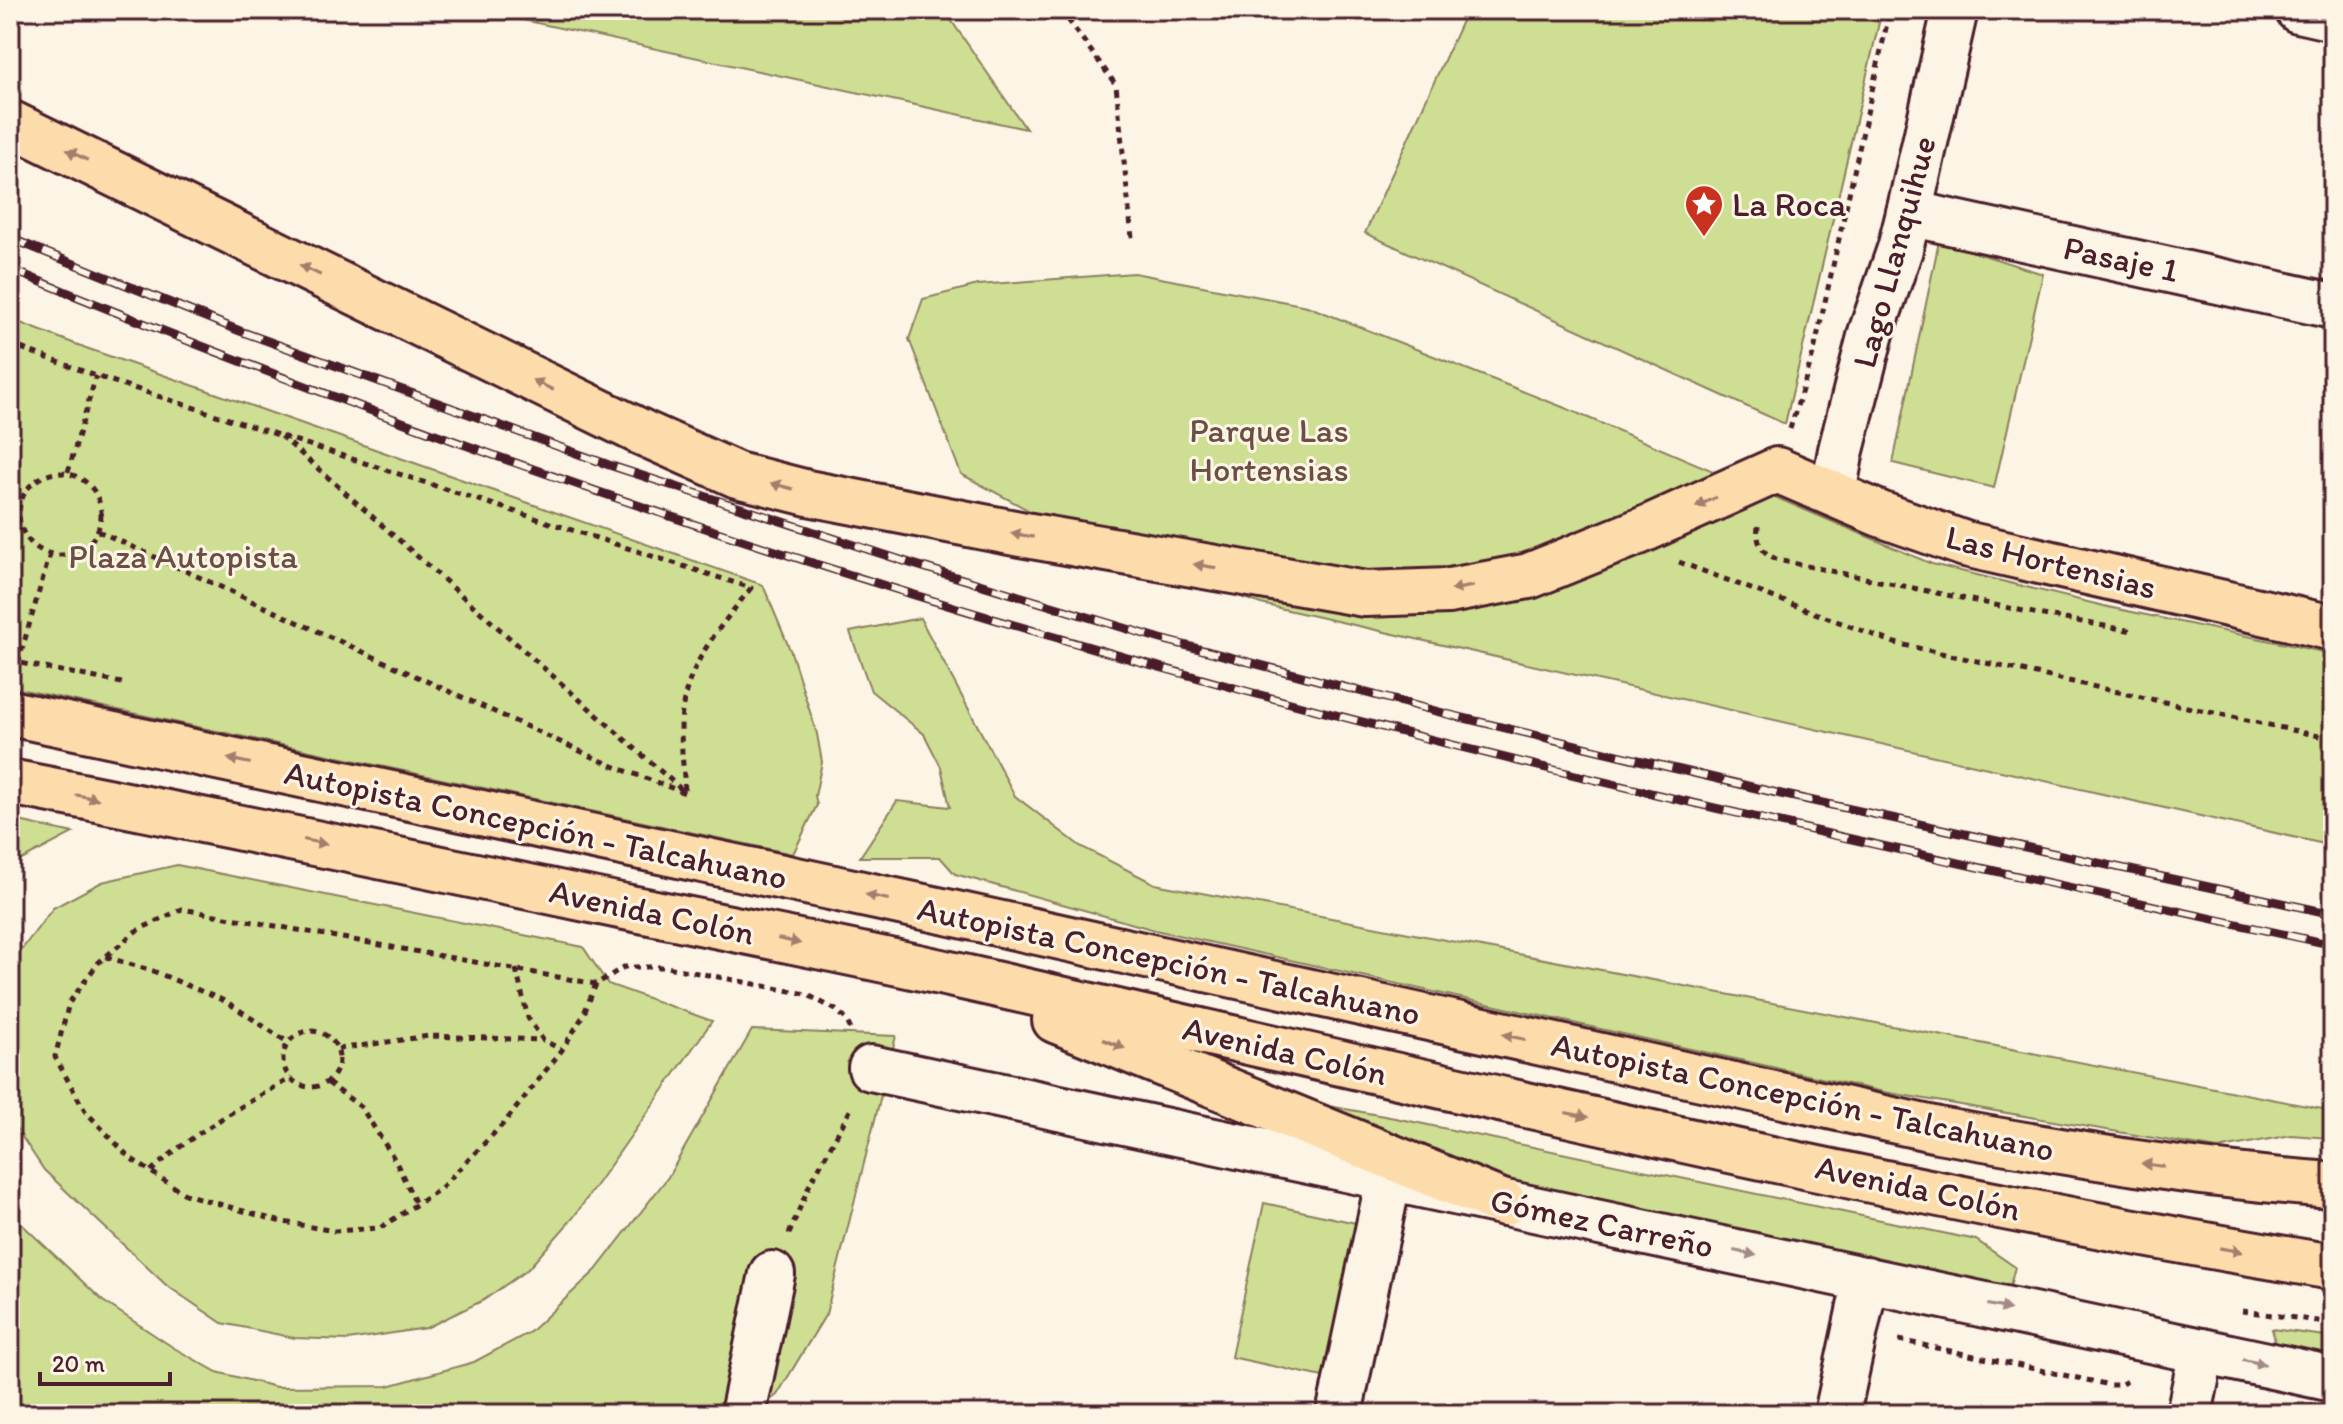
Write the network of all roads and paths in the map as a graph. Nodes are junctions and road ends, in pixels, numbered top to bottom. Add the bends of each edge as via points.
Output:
1 (1061, 10) edge
2 (1890, 10) edge
3 (1955, 10) edge
4 (2298, 10) edge
5 (2333, 18) edge
6 (10, 123) edge
7 (1909, 213) junction
8 (1132, 238) dead end
9 (2333, 306) edge
10 (10, 344) edge
11 (96, 376) junction
12 (279, 435) junction
13 (1777, 470) junction
14 (68, 472) junction
15 (10, 490) edge
16 (1833, 493) junction
17 (23, 496) junction
18 (1643, 530) junction
19 (98, 531) junction
20 (50, 554) junction
21 (2333, 628) edge
22 (10, 661) edge
23 (18, 663) junction
24 (127, 684) dead end
25 (10, 713) edge
26 (2333, 739) edge
27 (10, 782) edge
28 (685, 793) junction
29 (105, 956) junction
30 (516, 969) junction
31 (938, 972) junction
32 (596, 984) junction
33 (543, 1040) junction
34 (289, 1043) junction
35 (338, 1049) junction
36 (562, 1050) junction
37 (871, 1068) junction
38 (291, 1078) junction
39 (328, 1083) junction
40 (151, 1171) junction
41 (1389, 1178) junction
42 (2333, 1185) edge
43 (1504, 1203) junction
44 (416, 1204) junction
45 (2333, 1267) edge
46 (772, 1274) joint
47 (1866, 1279) junction
48 (2202, 1351) junction
49 (2333, 1379) edge
50 (743, 1414) edge
51 (1339, 1414) edge
52 (1837, 1414) edge
53 (2189, 1414) edge

1 - 8 path via 1116,85
2 - 13 path via 1814,351
3 - 7 street, Lago Llanquihue
4 - 5 street
18 -> 6 main road via 1529,576 1449,591 1365,594 808,493 737,475 643,433
7 - 9 street, Pasaje 1
7 - 16 street, Lago Llanquihue via 1871,333
10 - 11 path
11 - 12 path
11 - 14 path
12 - 28 path
12 - 28 path via 751,588 705,648 686,689 681,712
13 - 16 main road, Las Hortensias
13 -> 18 main road
14 - 17 path via 46,474
14 - 19 path via 93,488 102,516
15 - 17 path
16 - 21 main road, Las Hortensias via 1965,544
17 - 20 path via 22,531 29,542
18 - 26 path via 1675,560 1895,643
19 - 20 path via 78,551
19 - 28 path via 613,766
20 - 23 path
22 - 23 path
23 - 24 path
42 -> 25 main road, Autopista Concepción - Talcahuano via 2073,1154 1938,1130
27 -> 31 main road, Avenida Colón
29 - 30 path via 136,931 182,909
29 - 34 path via 227,1002
29 - 40 path via 69,1003 55,1057 85,1111 130,1158
30 - 32 path
30 - 33 path via 528,1018
31 -> 43 main road
31 -> 45 main road, Avenida Colón via 1799,1164 2092,1225
32 - 36 path
32 - 37 path via 624,967 667,967 806,994 846,1019
33 - 35 path via 429,1036
33 - 36 path
34 - 35 path via 299,1032 317,1030 331,1037
34 - 38 path via 282,1057
35 - 39 path via 338,1065
36 - 44 path via 505,1122 440,1189
37 - 41 street, Gómez Carreño
37 - 46 path via 809,1186
38 - 39 path via 302,1086
38 - 40 path via 181,1145
39 - 44 path via 361,1107
40 - 44 path via 185,1194 334,1231 380,1228
41 - 43 street, Gómez Carreño
41 - 51 street
43 -> 47 street, Gómez Carreño
46 - 50 street
47 -> 48 street, Gómez Carreño
47 - 52 street
48 -> 49 street, Gómez Carreño
48 - 53 street

